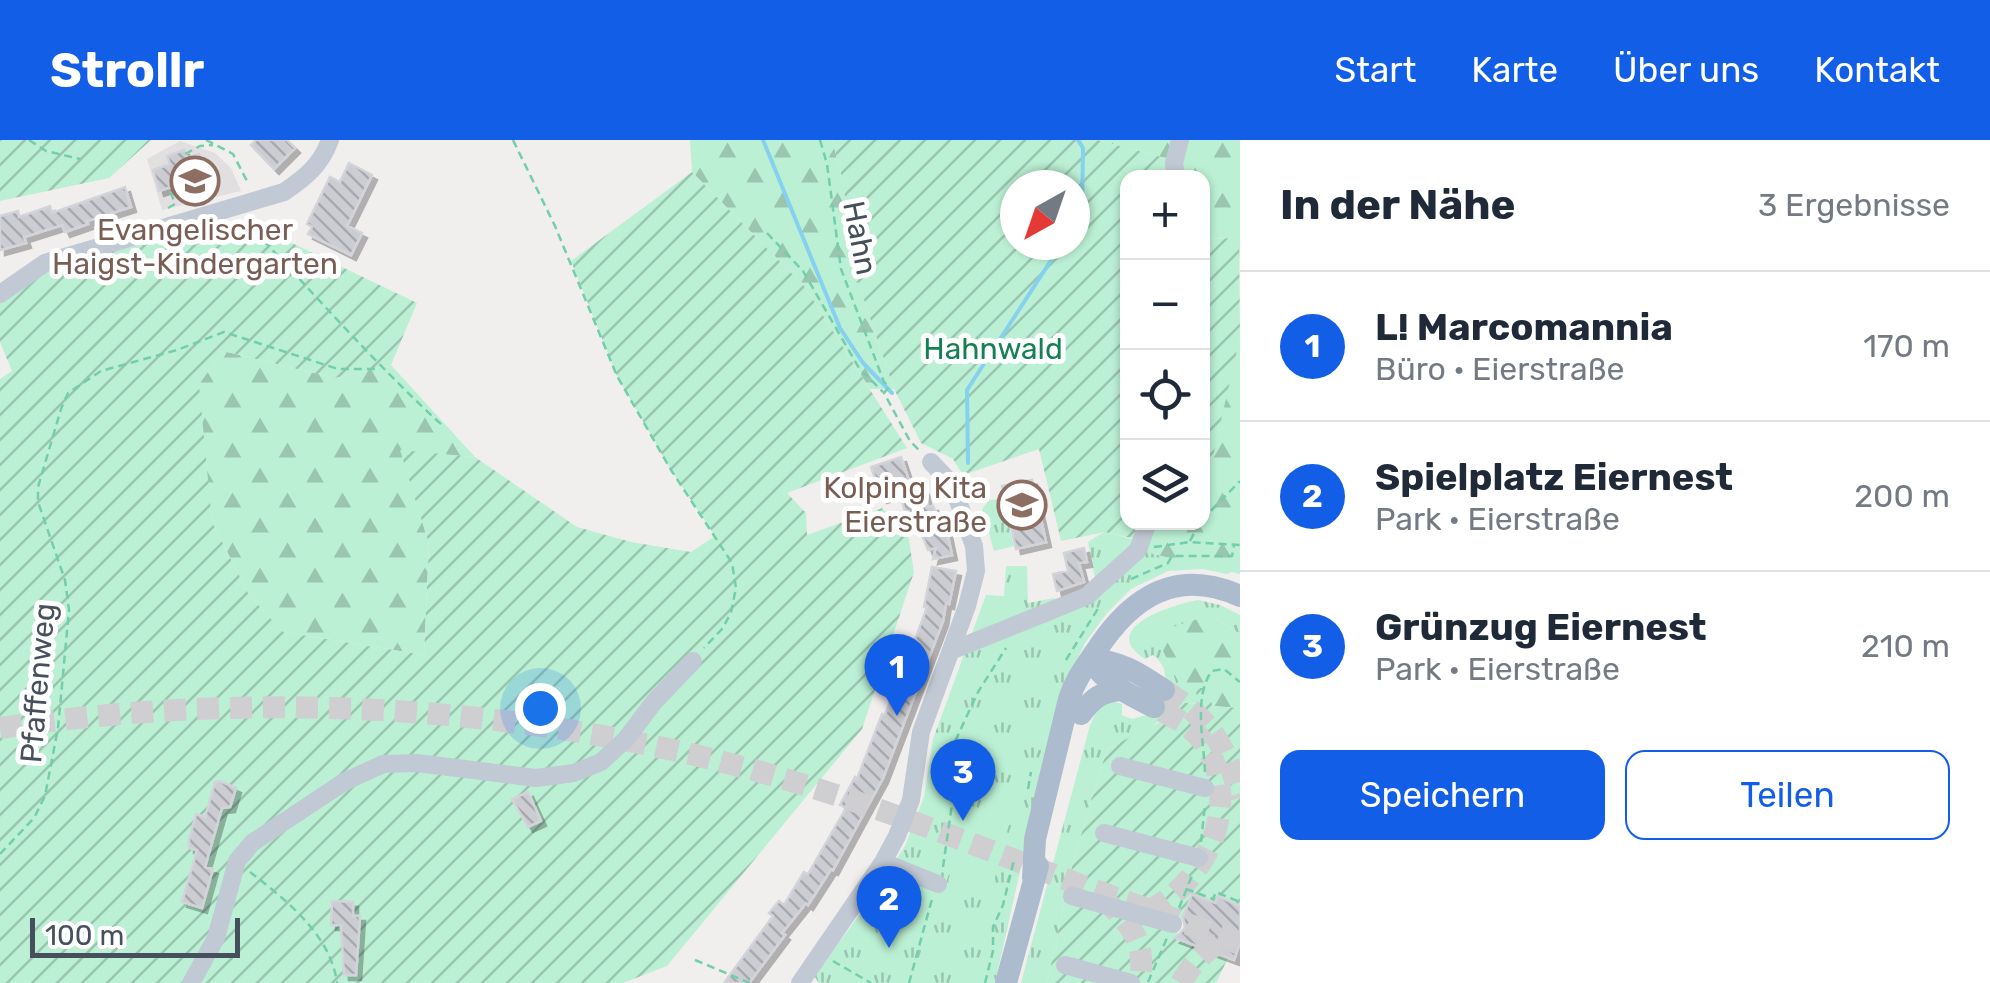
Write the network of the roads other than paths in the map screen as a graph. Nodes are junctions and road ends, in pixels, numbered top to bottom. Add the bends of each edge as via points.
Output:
1 (330, 140) edge
2 (1180, 140) edge
3 (1175, 170) edge
4 (0, 294) edge
5 (931, 462) road end
6 (1145, 530) edge
7 (1240, 596) edge
8 (1118, 620) junction
9 (951, 651) junction
10 (1090, 660) junction
11 (693, 661) dead end
12 (1131, 669) junction
13 (1120, 690) junction
14 (1080, 714) junction
15 (1120, 766) dead end
16 (1205, 788) road end
17 (1104, 834) dead end
18 (1199, 858) road end
19 (883, 862) junction
20 (1032, 878) junction
21 (938, 884) road end
22 (1072, 896) dead end
23 (1172, 924) road end
24 (1066, 965) dead end
25 (191, 983) edge
26 (800, 983) edge
27 (1006, 983) edge
28 (1131, 983) edge

1 - 4 street via 310,175 284,192 45,263
2 - 3 street
5 - 9 street via 952,484 974,546 976,571
6 - 9 street via 1138,550 1087,596
7 - 8 main road via 1202,586 1165,588
8 - 10 main road
8 - 12 main road via 1119,648
9 - 19 street via 922,732 911,800
10 - 12 main road
10 - 13 main road
10 - 14 main road
10 - 20 main road via 1075,681 1060,731
11 - 25 street via 602,762 574,773 536,778 383,764 344,782 252,843 237,861 216,938
12 - 13 main road via 1159,698
13 - 14 main road via 1094,698
14 - 20 main road via 1048,842
15 - 16 street
17 - 18 street
19 - 21 street
19 - 26 street
20 - 27 main road
22 - 23 street
24 - 28 street

